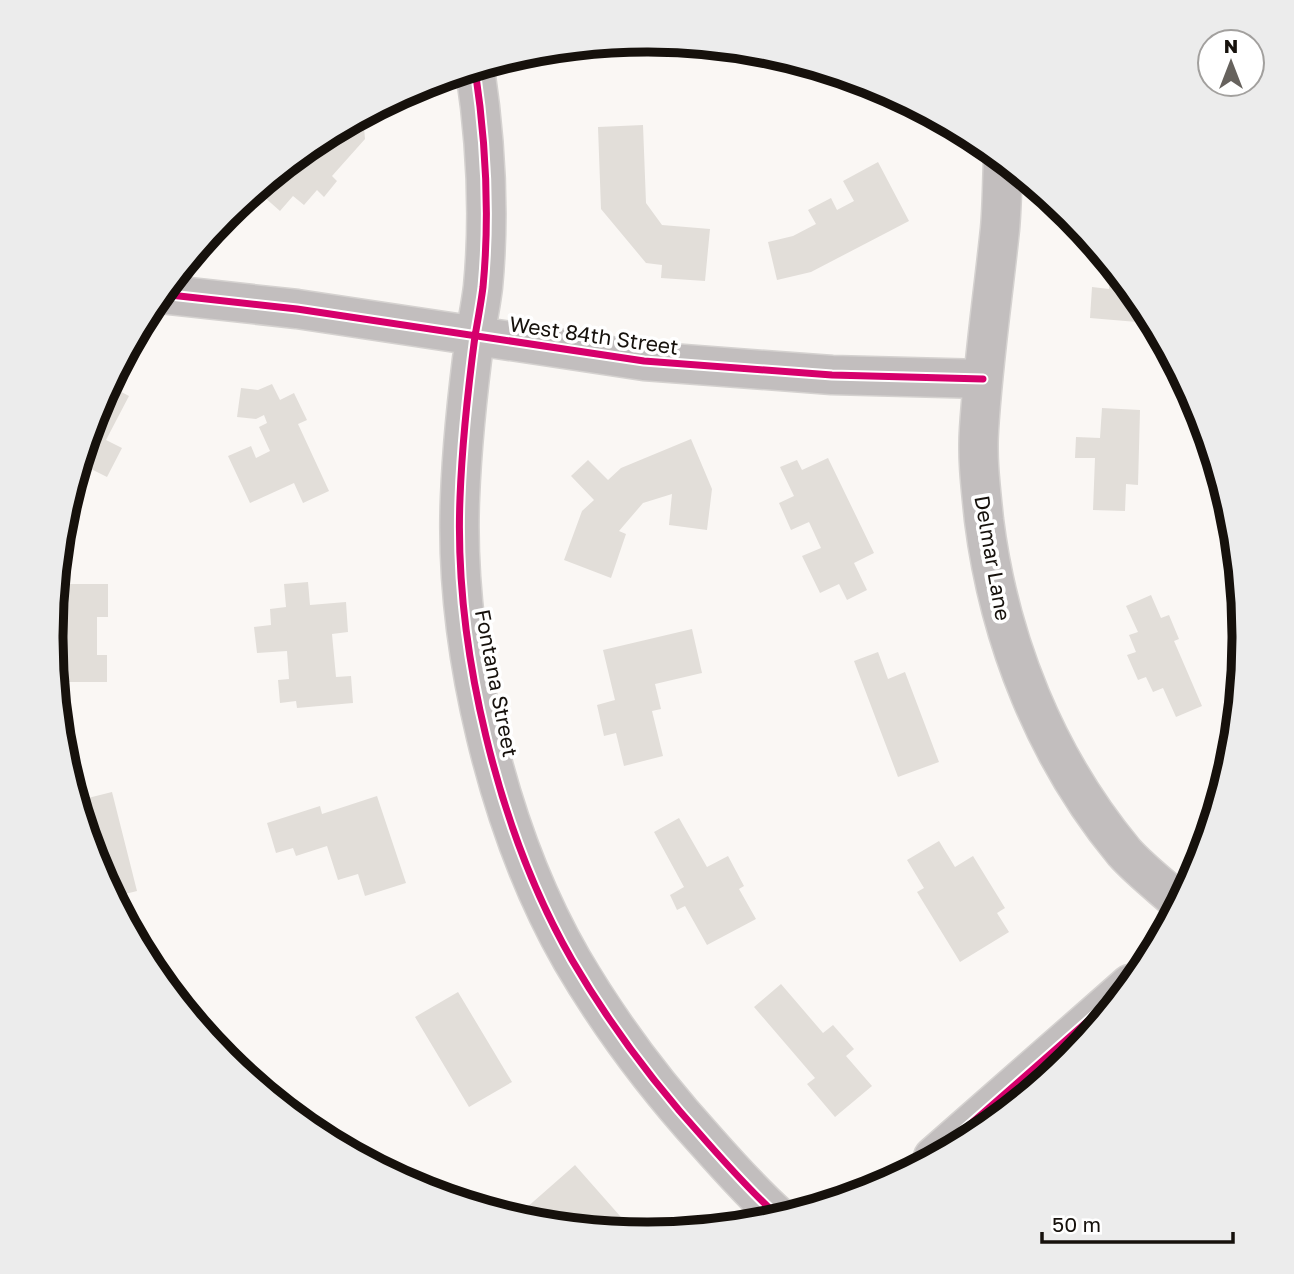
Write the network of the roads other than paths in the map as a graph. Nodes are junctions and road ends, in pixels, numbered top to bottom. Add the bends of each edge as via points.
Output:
1 (476, 78) edge
2 (1002, 173) edge
3 (173, 295) edge
4 (475, 336) junction
5 (984, 379) junction
6 (1171, 895) edge
7 (1083, 1025) edge
8 (971, 1124) edge
9 (770, 1208) edge

1 - 4 street, Fontana Street via 488,206
2 - 5 street, Delmar Lane
3 - 4 street, West 84th Street
4 - 5 street, West 84th Street via 644,361 749,370
4 - 9 street, Fontana Street via 462,454 460,567 467,644 487,742 509,816 572,959 625,1043 667,1098
5 - 6 street, Delmar Lane via 979,470 987,545 1006,629 1031,700 1090,806 1126,854
7 - 8 street

